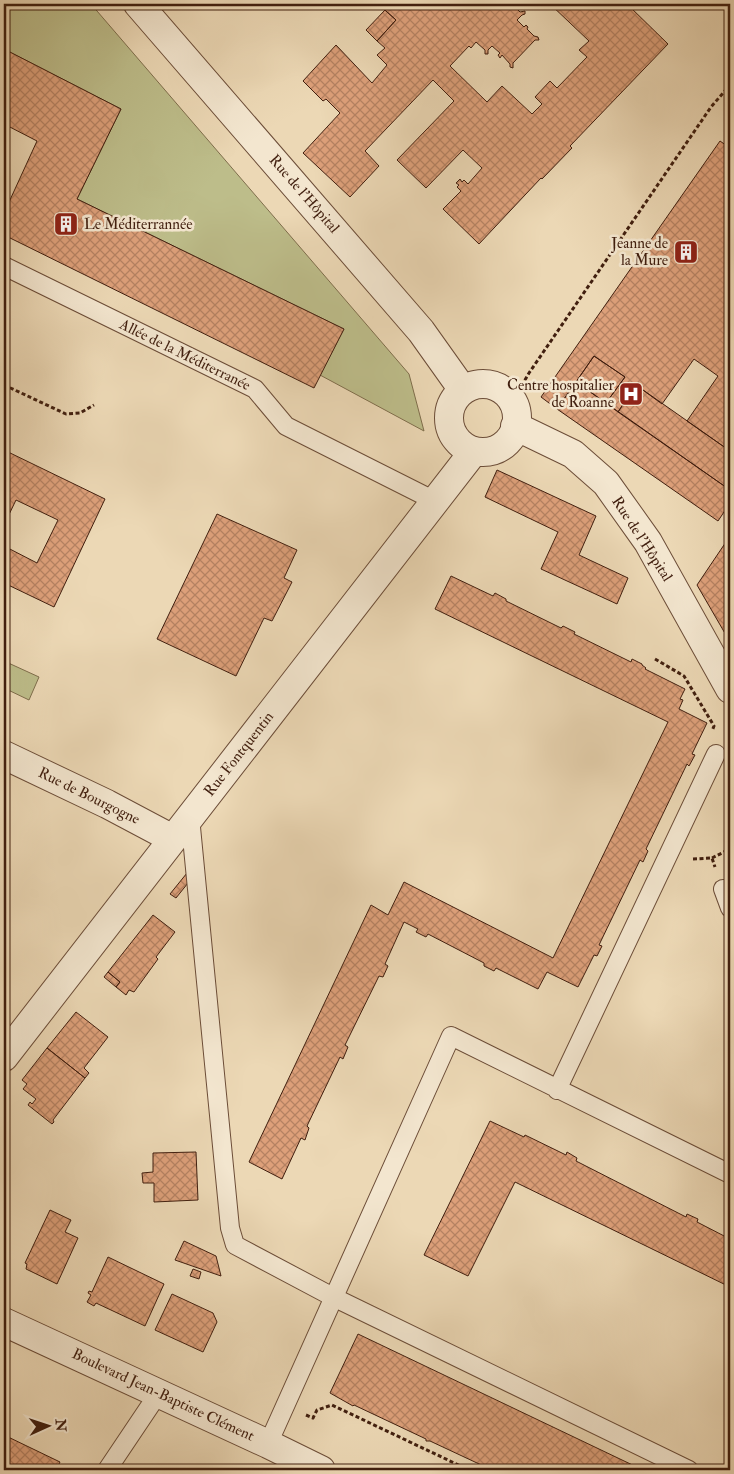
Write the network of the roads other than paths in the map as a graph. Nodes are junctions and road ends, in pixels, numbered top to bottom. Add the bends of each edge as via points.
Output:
1 (138, 4) edge
2 (4, 266) edge
3 (463, 390) junction
4 (514, 414) junction
5 (474, 451) junction
6 (435, 501) junction
7 (730, 689) edge
8 (716, 754) dead end
9 (4, 755) edge
10 (190, 817) junction
11 (173, 839) junction
12 (723, 889) road end
13 (730, 908) edge
14 (4, 1057) edge
15 (558, 1090) junction
16 (730, 1174) edge
17 (333, 1297) junction
18 (4, 1322) edge
19 (158, 1394) junction
20 (268, 1444) junction
21 (107, 1470) edge
22 (321, 1470) edge
23 (689, 1470) edge

1 - 3 street, Rue de l'Hôpital via 421,331
2 - 6 lane, Allée de la Méditerranée via 255,389 286,426
3 - 4 street via 484,384 495,387 505,393
3 - 5 street via 450,408 450,429 464,447
4 - 5 street via 511,436 504,444 495,450
4 - 7 street, Rue de l'Hôpital via 573,454 606,483 648,542
5 - 6 street, Rue Fontquentin
6 - 10 street, Rue Fontquentin
8 - 15 lane
9 - 11 street, Rue de Bourgogne
10 - 11 street, Rue Fontquentin
10 - 17 lane via 230,1228 235,1245
11 - 14 street, Rue Fontquentin
12 - 13 lane
15 - 16 lane
15 - 17 lane via 451,1036
17 - 20 lane
17 - 23 lane
18 - 19 street, Boulevard Jean-Baptiste Clément
19 - 20 street, Boulevard Jean-Baptiste Clément
19 - 21 lane
20 - 22 street, Boulevard Jean-Baptiste Clément

